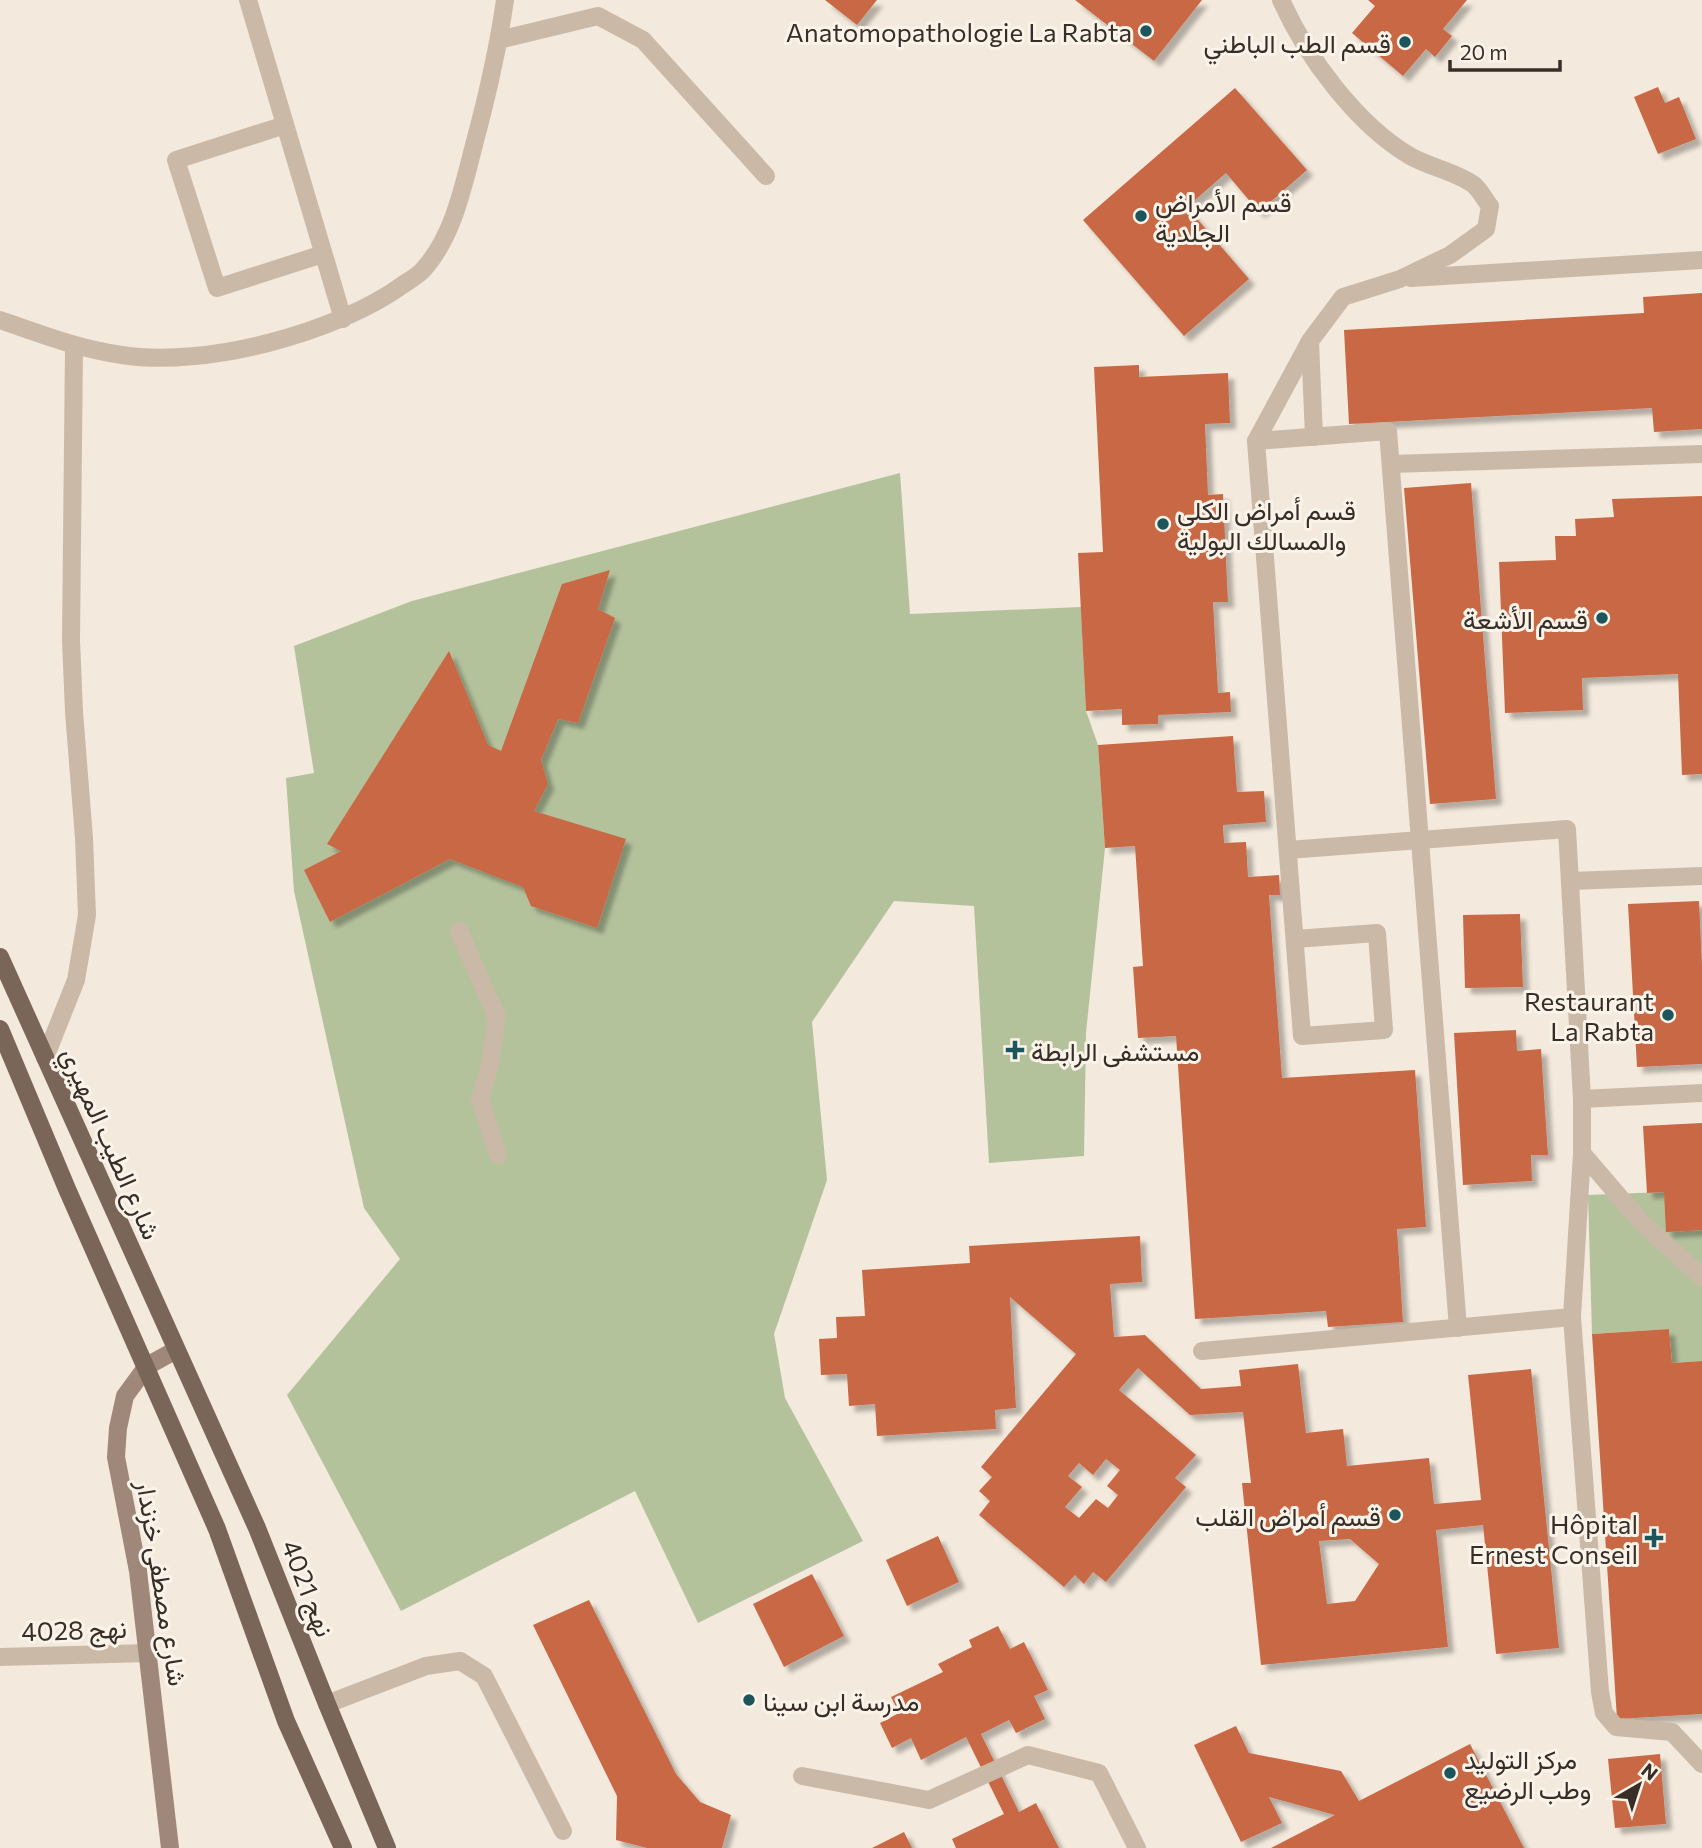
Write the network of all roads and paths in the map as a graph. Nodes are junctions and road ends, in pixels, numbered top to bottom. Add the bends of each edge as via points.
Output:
1 (248, 0) edge
2 (505, 0) edge
3 (1281, 0) edge
4 (499, 40) junction
5 (285, 125) junction
6 (766, 176) dead end
7 (323, 254) junction
8 (1702, 260) edge
9 (1400, 279) junction
10 (343, 319) junction
11 (0, 320) edge
12 (1310, 341) junction
13 (74, 346) junction
14 (1314, 437) junction
15 (1256, 441) junction
16 (1702, 454) edge
17 (1391, 464) junction
18 (1420, 840) junction
19 (1288, 850) junction
20 (1702, 876) edge
21 (1571, 881) junction
22 (459, 932) dead end
23 (1295, 940) junction
24 (0, 957) edge
25 (0, 1029) edge
26 (45, 1058) junction
27 (1702, 1093) edge
28 (1582, 1099) junction
29 (1582, 1153) junction
30 (498, 1155) dead end
31 (1702, 1277) edge
32 (1572, 1317) junction
33 (1458, 1328) junction
34 (176, 1350) junction
35 (1202, 1351) dead end
36 (147, 1366) junction
37 (149, 1653) junction
38 (0, 1657) edge
39 (327, 1704) junction
40 (1702, 1765) edge
41 (802, 1776) dead end
42 (563, 1831) dead end
43 (170, 1848) edge
44 (343, 1848) edge
45 (387, 1848) edge
46 (1137, 1848) edge

1 - 5 street
2 - 4 street
3 - 9 street via 1295,32 1345,99 1373,127 1409,156 1474,186 1490,206 1486,229 1450,255
4 - 6 street via 598,16 643,40
4 - 10 street via 448,231 421,271 385,298
5 - 7 street
5 - 7 street via 176,160 217,288
7 - 10 street
8 - 9 street
9 - 12 street via 1343,297
10 - 13 street via 226,352 125,356
11 - 13 street
12 - 14 street
12 - 15 street
13 - 26 street via 71,640 87,915 76,979
14 - 15 street
14 - 17 street via 1388,431
15 - 19 street
16 - 17 street
17 - 18 street
18 - 19 street
18 - 21 street via 1567,829
18 - 33 street
19 - 23 street
20 - 21 street
21 - 28 street
22 - 30 street via 497,1017 480,1099
23 - 23 street via 1302,1036 1384,1030 1377,933
24 - 26 main road, شارع الطيب المهيري
25 - 36 main road
26 - 34 main road, شارع الطيب المهيري
27 - 28 street
28 - 29 street
29 - 31 street via 1642,1223
29 - 32 street
32 - 33 street
32 - 40 street via 1604,1713 1616,1727 1672,1732
33 - 35 street
34 - 36 main road, شارع مصطفى خزندار
34 - 39 main road, نهج 4021 via 257,1528
36 - 37 main road, شارع مصطفى خزندار via 125,1396 116,1457
36 - 44 main road via 217,1529 286,1721
37 - 38 street, نهج 4028
37 - 43 main road, شارع مصطفى خزندار
39 - 42 street via 426,1666 460,1661 484,1676
39 - 45 main road, نهج 4021
41 - 46 street via 929,1800 1028,1755 1099,1773

